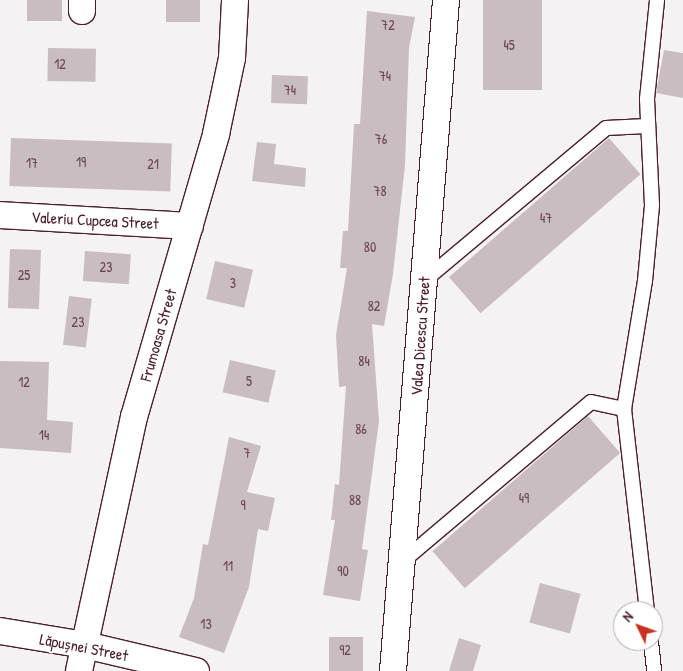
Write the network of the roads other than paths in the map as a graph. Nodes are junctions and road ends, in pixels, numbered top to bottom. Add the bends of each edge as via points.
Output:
1 (235, 0) edge
2 (446, 0) edge
3 (657, 0) edge
4 (647, 126) junction
5 (0, 215) edge
6 (190, 226) junction
7 (424, 281) junction
8 (624, 409) junction
9 (404, 561) junction
10 (646, 601) edge
11 (0, 631) edge
12 (85, 645) junction
13 (652, 651) edge
14 (79, 671) edge
15 (196, 671) edge
16 (393, 671) edge
17 (654, 671) edge

1 - 6 street, Frumoasa Street via 232,58
2 - 7 street, Valea Dicescu Street
3 - 4 lane
4 - 7 lane via 606,128
4 - 8 lane via 652,205 645,281
5 - 6 street, Valeriu Cupcea Street
6 - 12 street, Frumoasa Street via 134,417 102,553
7 - 9 street, Valea Dicescu Street
8 - 9 lane via 591,402
8 - 10 lane
9 - 16 street, Valea Dicescu Street
11 - 12 street, Lăpușnei Street
12 - 14 street, Frumoasa Street
12 - 15 street, Lăpușnei Street
13 - 17 lane

